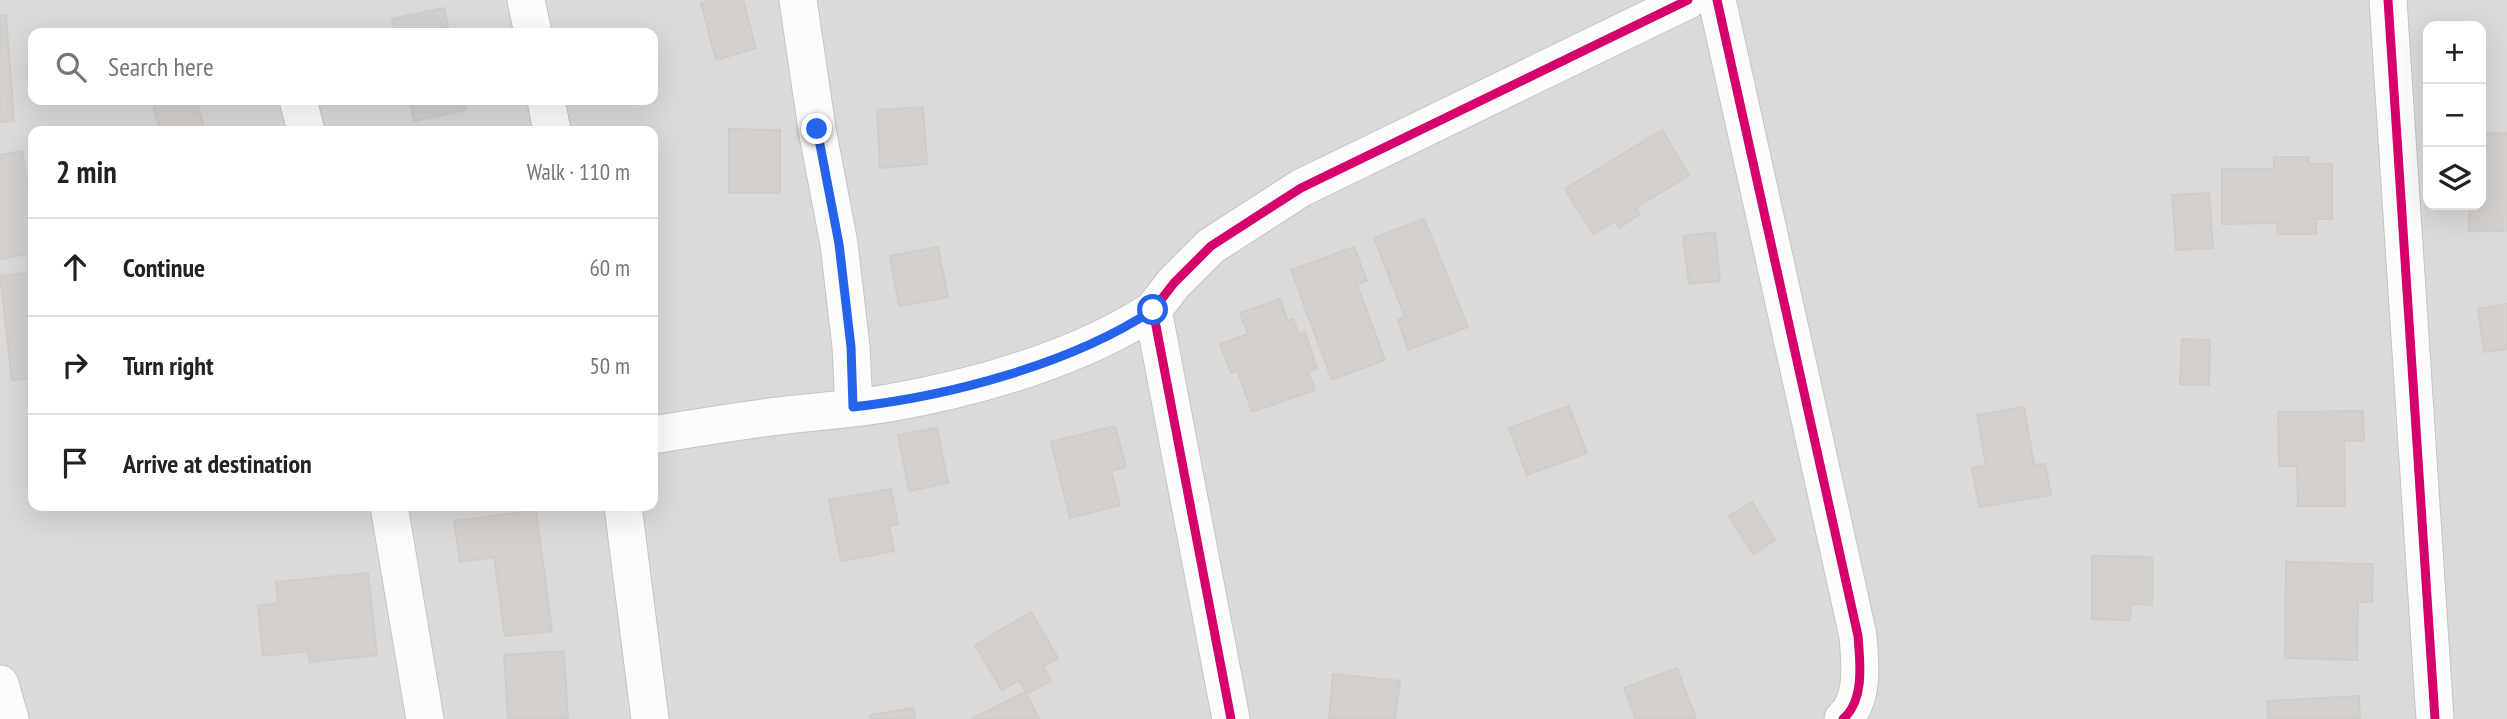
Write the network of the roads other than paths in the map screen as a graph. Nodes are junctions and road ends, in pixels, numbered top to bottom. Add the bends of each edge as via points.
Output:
1 (526, 0) edge
2 (798, 0) edge
3 (1688, 0) edge
4 (1717, 0) edge
5 (2388, 0) edge
6 (532, 28) edge
7 (299, 105) edge
8 (547, 105) edge
9 (305, 126) edge
10 (551, 126) edge
11 (1153, 310) junction
12 (853, 407) junction
13 (658, 434) edge
14 (390, 511) edge
15 (624, 511) edge
16 (0, 684) edge
17 (10, 719) edge
18 (425, 719) edge
19 (650, 719) edge
20 (1231, 719) edge
21 (1843, 719) edge
22 (2435, 719) edge

1 - 6 street
2 - 12 street via 839,244
3 - 11 street via 1301,188 1211,246
4 - 21 street via 1858,636 1862,676
5 - 22 street
7 - 9 street
8 - 10 street
11 - 12 street via 1081,349 969,386
11 - 20 street
12 - 13 street
14 - 18 street
15 - 19 street
16 - 17 street

